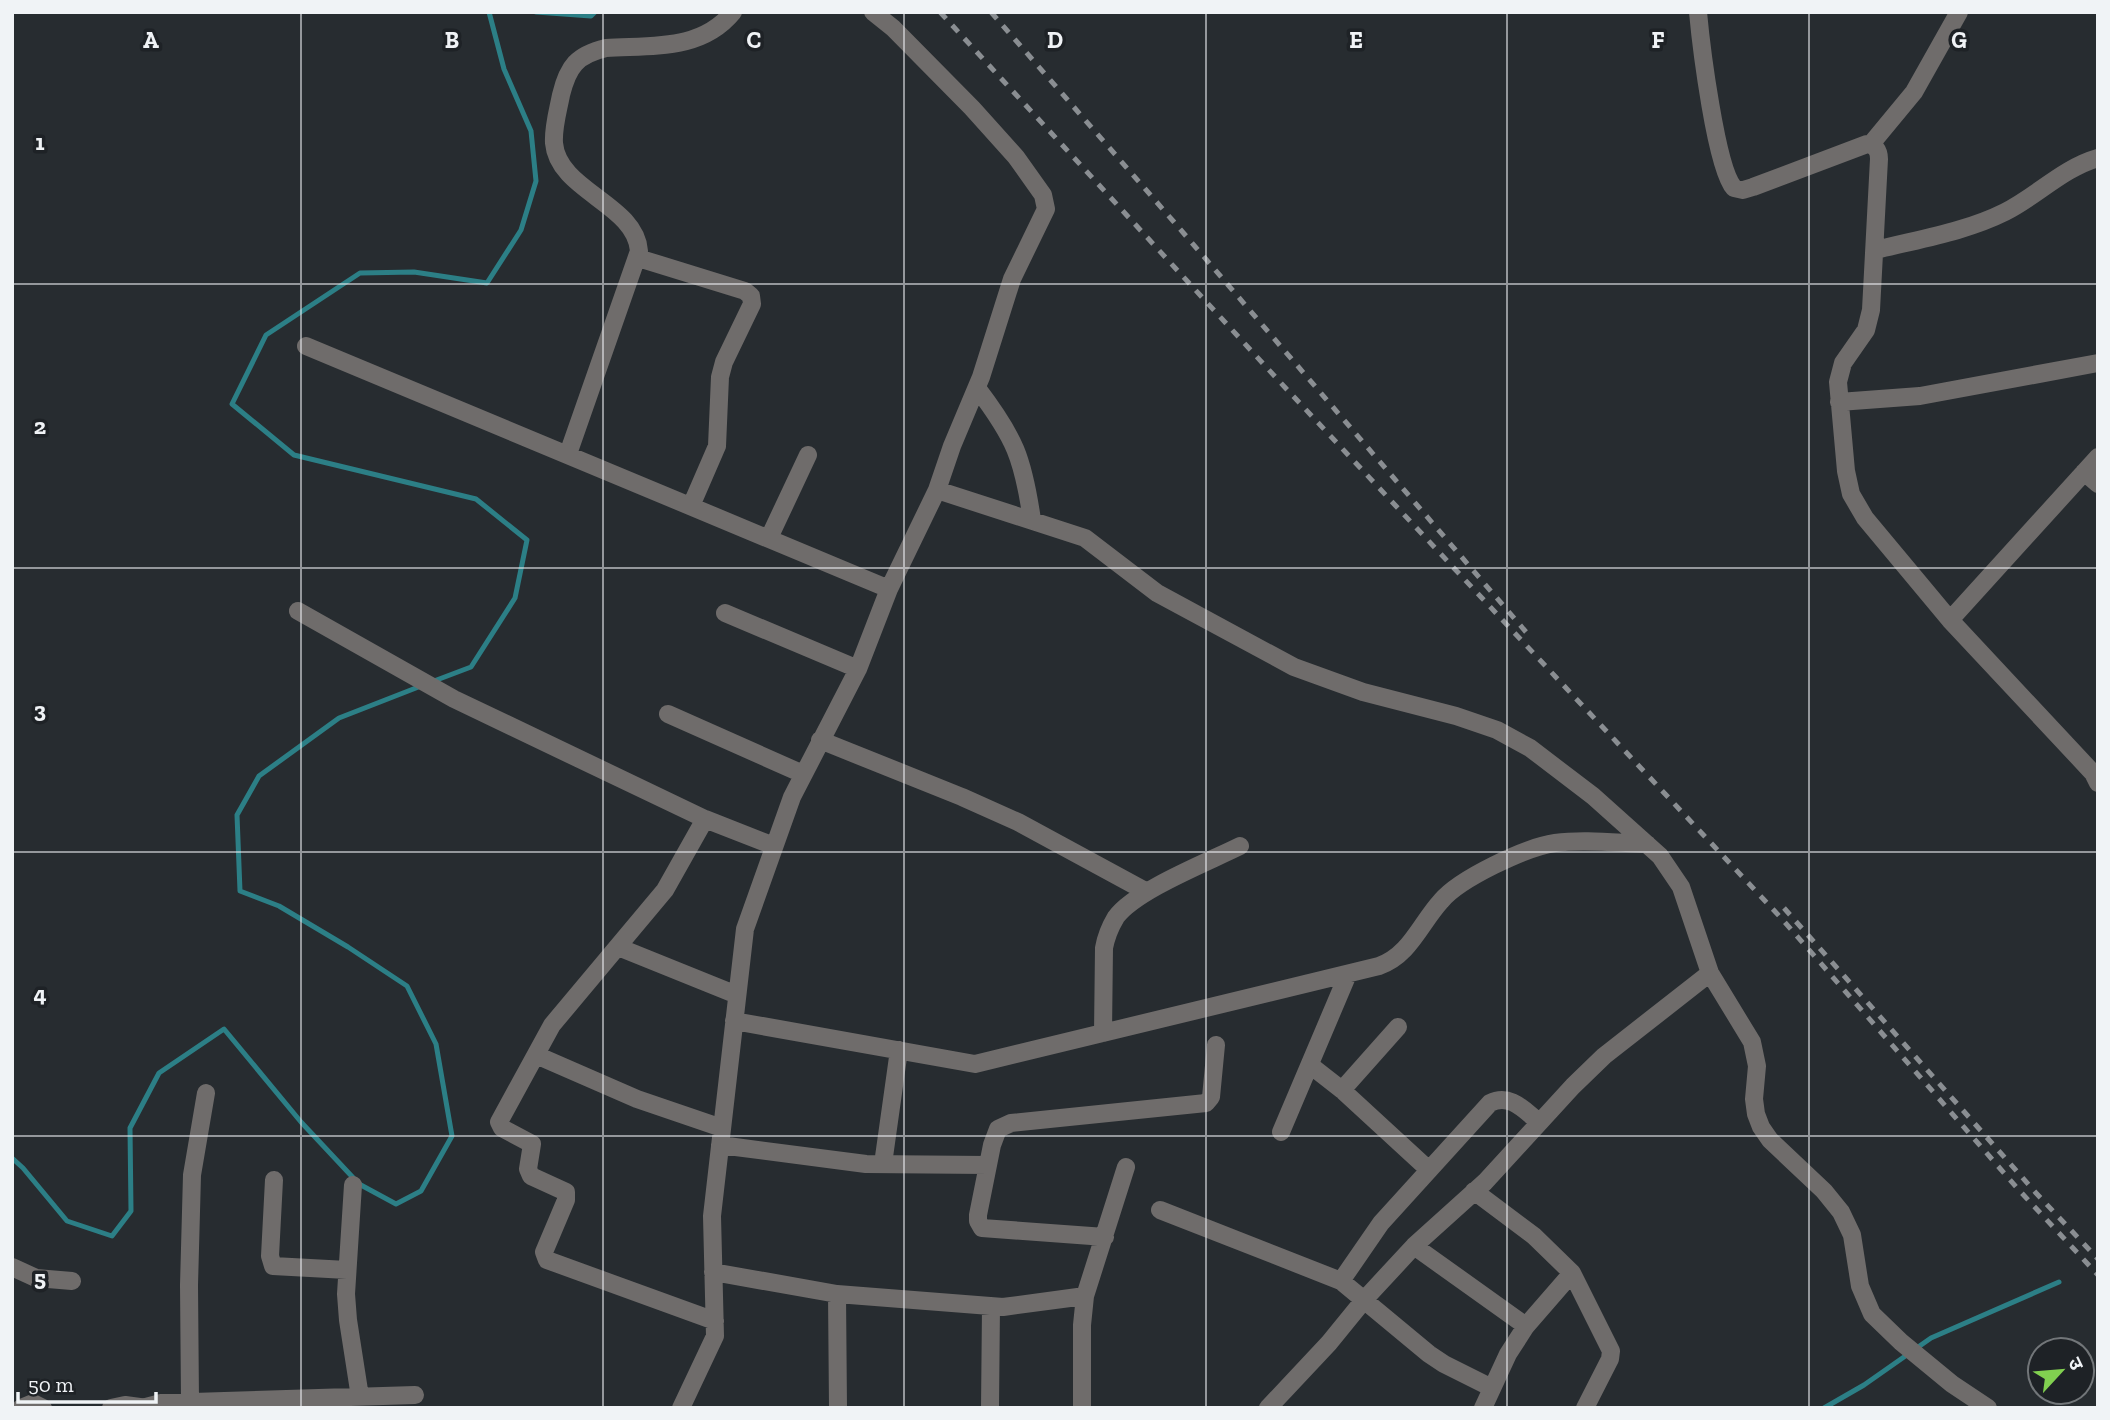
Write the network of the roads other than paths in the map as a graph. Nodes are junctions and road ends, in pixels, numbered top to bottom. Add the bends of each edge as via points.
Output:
1 (733, 12) edge
2 (873, 12) edge
3 (1698, 12) edge
4 (1959, 12) edge
5 (1871, 144) junction
6 (2098, 159) edge
7 (1875, 250) junction
8 (638, 258) junction
9 (306, 345) dead end
10 (2098, 363) edge
11 (977, 388) junction
12 (1839, 402) junction
13 (568, 454) junction
14 (808, 455) dead end
15 (2098, 457) edge
16 (2091, 478) edge
17 (937, 490) junction
18 (691, 506) junction
19 (1032, 520) junction
20 (769, 538) junction
21 (889, 589) junction
22 (298, 611) dead end
23 (725, 612) dead end
24 (1951, 620) junction
25 (858, 669) junction
26 (668, 714) dead end
27 (820, 740) junction
28 (803, 774) junction
29 (2096, 776) edge
30 (705, 819) junction
31 (1647, 844) junction
32 (774, 846) junction
33 (1240, 846) dead end
34 (1147, 892) junction
35 (618, 947) junction
36 (1710, 973) junction
37 (1348, 974) junction
38 (737, 995) junction
39 (734, 1021) junction
40 (1398, 1027) dead end
41 (1103, 1033) junction
42 (1216, 1045) dead end
43 (899, 1050) junction
44 (536, 1055) junction
45 (1310, 1065) junction
46 (1342, 1090) junction
47 (206, 1093) dead end
48 (1539, 1122) junction
49 (1281, 1132) dead end
50 (721, 1136) junction
51 (883, 1164) junction
52 (988, 1165) junction
53 (1126, 1167) dead end
54 (1429, 1170) junction
55 (274, 1180) dead end
56 (353, 1185) dead end
57 (1474, 1191) junction
58 (1160, 1210) dead end
59 (1105, 1237) junction
60 (1414, 1246) junction
61 (12, 1266) edge
62 (347, 1270) junction
63 (713, 1272) junction
64 (1572, 1273) junction
65 (72, 1281) dead end
66 (1340, 1281) junction
67 (837, 1294) junction
68 (1085, 1296) junction
69 (1364, 1300) junction
70 (991, 1306) junction
71 (715, 1321) junction
72 (1526, 1326) junction
73 (1492, 1388) junction
74 (415, 1395) dead end
75 (360, 1397) junction
76 (190, 1402) junction
77 (145, 1407) edge
78 (21, 1408) edge
79 (43, 1408) edge
80 (111, 1408) edge
81 (681, 1408) edge
82 (838, 1408) edge
83 (990, 1408) edge
84 (1082, 1408) edge
85 (1268, 1408) edge
86 (1483, 1408) edge
87 (1585, 1408) edge
88 (1989, 1408) edge

1 - 8 street via 713,32 693,41 593,51 578,59 565,79 555,124 559,161 632,230 639,244
2 - 11 street via 972,108 1016,157 1046,202 1044,216 1012,279
3 - 5 street via 1724,172 1734,188 1754,187
4 - 5 street via 1914,92
5 - 7 street via 1879,154
6 - 7 street via 2083,163 1984,221
7 - 12 street via 1869,322 1843,363
8 - 13 street
8 - 18 street via 745,291 752,300 724,362 717,446
9 - 13 street
10 - 12 street via 1920,396
11 - 17 street
11 - 19 street via 1012,438 1027,483
12 - 24 street via 1848,486 1856,505
13 - 18 street
14 - 20 street
15 - 16 street
16 - 24 street
17 - 19 street
17 - 21 street
18 - 20 street
19 - 31 street via 1085,538 1157,593 1294,667 1506,734 1593,796
20 - 21 street
21 - 25 street
22 - 30 street via 454,699
23 - 25 street
24 - 29 street
25 - 27 street
26 - 28 street
27 - 28 street
27 - 34 street via 1007,817
28 - 32 street
30 - 32 street
30 - 35 street via 665,890
31 - 36 street via 1671,868 1681,887
31 - 37 street via 1565,842 1535,849 1446,895 1395,960
32 - 38 street via 745,929
33 - 34 street
34 - 41 street via 1121,913 1106,937
35 - 38 street
35 - 44 street via 552,1025
36 - 48 street via 1604,1056
36 - 88 street via 1752,1042 1757,1066 1754,1099 1761,1127 1841,1212 1852,1235 1860,1286 1872,1314 1952,1384
37 - 41 street
37 - 45 street
38 - 39 street
39 - 43 street
39 - 50 street
40 - 46 street
41 - 43 street via 975,1064
42 - 52 street via 1211,1097 1206,1103 1011,1123 998,1129
43 - 51 street
44 - 50 street
44 - 71 street via 499,1122 532,1144 531,1176 566,1192 544,1257
45 - 46 street
45 - 49 street
46 - 54 street
47 - 76 street via 192,1175
48 - 54 street via 1512,1101 1495,1101
48 - 57 street
50 - 51 street
50 - 63 street via 712,1216
51 - 52 street
52 - 59 street via 978,1215 982,1228
53 - 59 street
54 - 66 street via 1374,1232
55 - 62 street via 272,1264
56 - 62 street
57 - 60 street
57 - 64 street via 1534,1236
58 - 66 street
59 - 68 street
60 - 69 street
60 - 72 street
61 - 65 street via 36,1278
62 - 75 street via 348,1320
63 - 67 street
63 - 71 street
64 - 72 street
64 - 87 street via 1611,1350
66 - 69 street
67 - 70 street
67 - 82 street
68 - 70 street
68 - 84 street
69 - 73 street via 1444,1364
69 - 85 street
70 - 83 street
71 - 81 street via 715,1336
72 - 73 street
73 - 86 street
74 - 75 street
75 - 76 street
76 - 77 street
77 - 80 street
78 - 79 street via 33,1402

